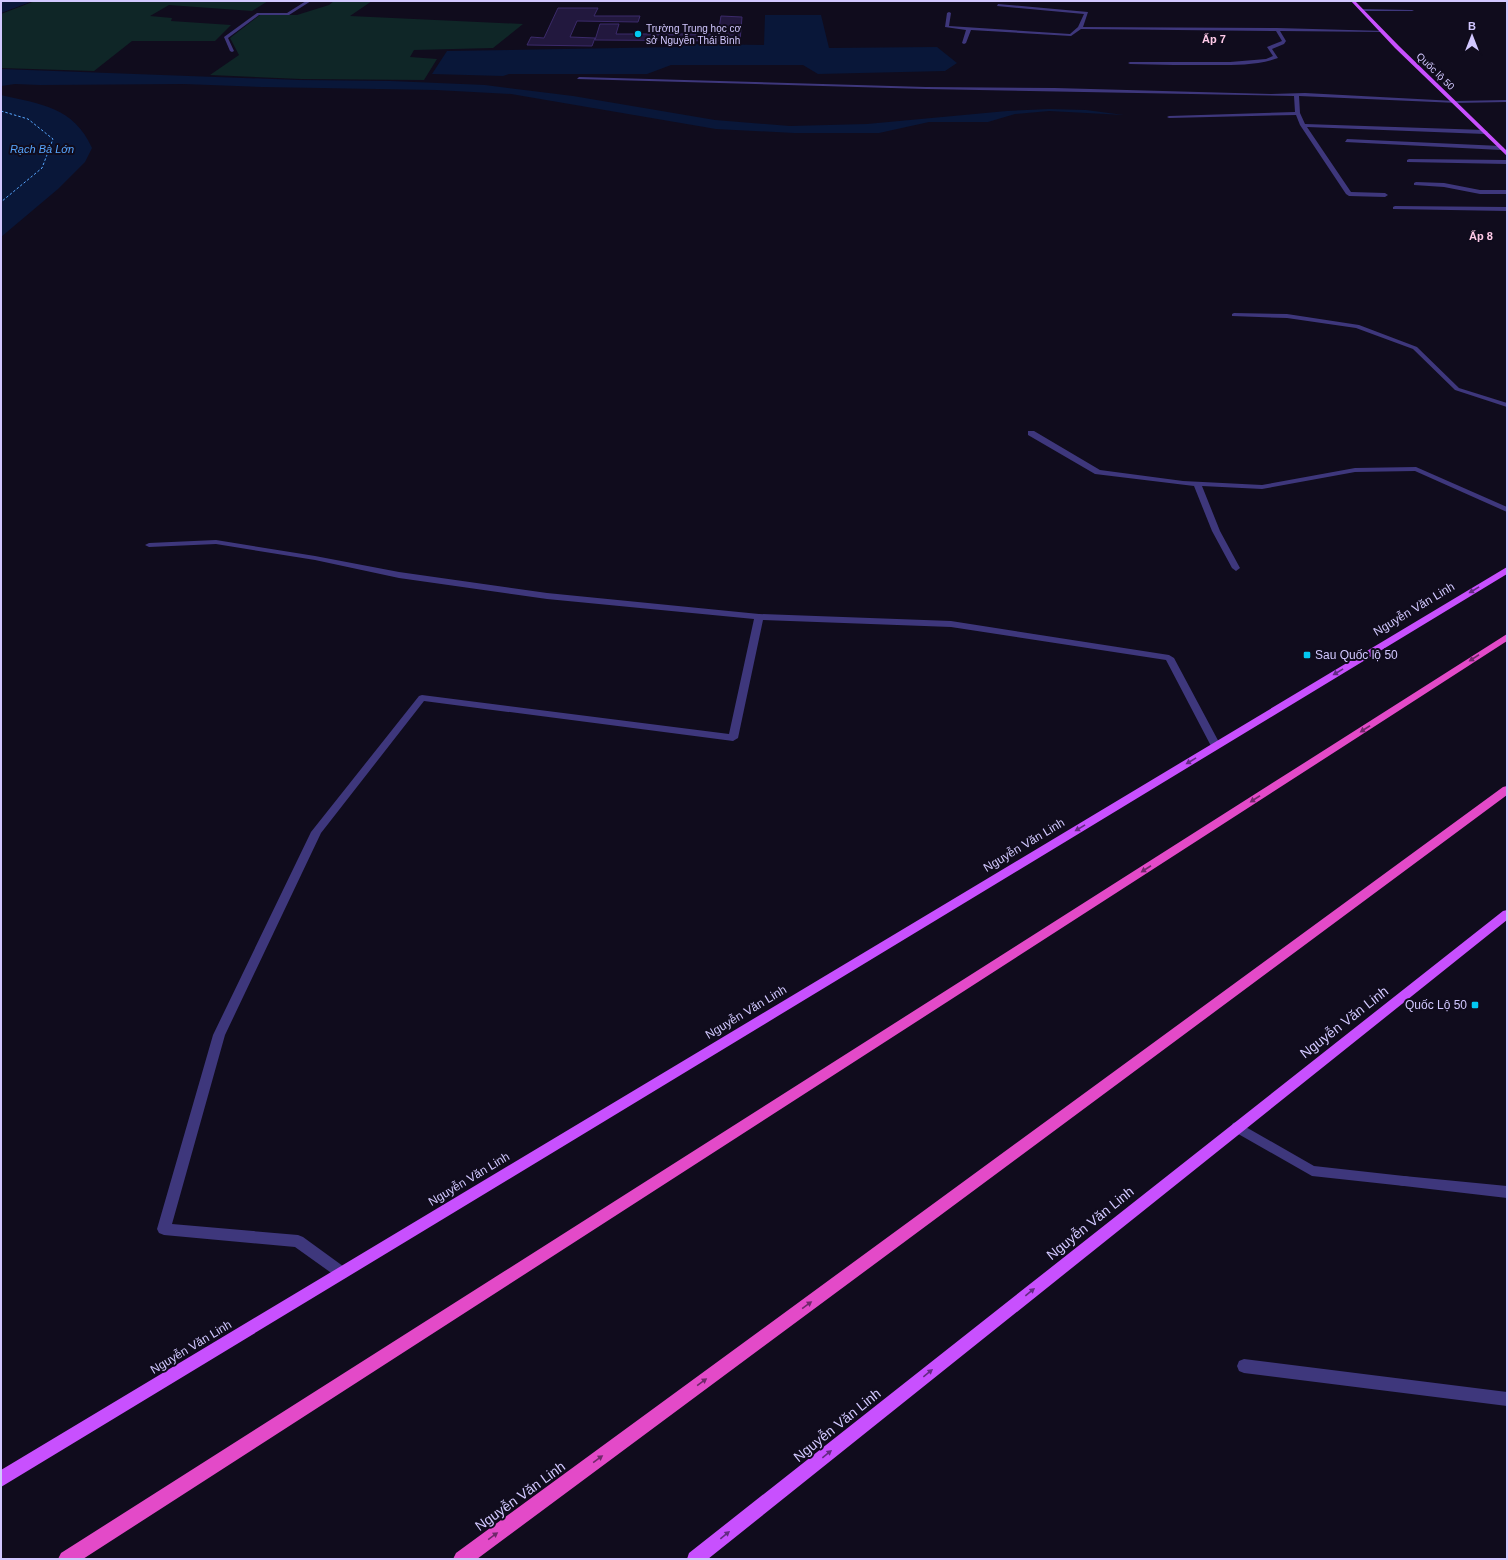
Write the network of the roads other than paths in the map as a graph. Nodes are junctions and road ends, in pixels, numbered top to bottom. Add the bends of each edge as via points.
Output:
1 (309, 1) edge
2 (1353, 1) edge
3 (998, 4) dead end
4 (1362, 10) junction
5 (1412, 11) dead end
6 (949, 13) dead end
7 (969, 28) junction
8 (1080, 28) junction
9 (1277, 29) junction
10 (1382, 31) junction
11 (964, 43) dead end
12 (232, 51) dead end
13 (1130, 63) dead end
14 (579, 78) dead end
15 (1296, 94) junction
16 (1507, 101) edge
17 (1455, 102) junction
18 (1298, 113) junction
19 (1169, 117) dead end
20 (1303, 125) junction
21 (1485, 132) junction
22 (1347, 141) dead end
23 (1501, 148) junction
24 (1507, 154) edge
25 (1409, 161) dead end
26 (1507, 162) edge
27 (1416, 184) dead end
28 (1507, 192) edge
29 (1385, 195) dead end
30 (1395, 208) dead end
31 (1507, 209) edge
32 (1234, 315) dead end
33 (1507, 405) edge
34 (1031, 433) dead end
35 (1197, 483) junction
36 (1507, 510) edge
37 (149, 545) dead end
38 (1236, 568) dead end
39 (1507, 570) edge
40 (759, 617) junction
41 (1507, 638) edge
42 (1216, 746) junction
43 (1507, 790) edge
44 (1507, 914) edge
45 (1238, 1127) junction
46 (1507, 1192) edge
47 (342, 1273) junction
48 (1244, 1366) dead end
49 (1507, 1399) edge
50 (1, 1479) edge
51 (67, 1559) edge
52 (462, 1559) edge
53 (695, 1559) edge

1 - 12 street via 288,14 258,14 226,38
2 - 4 main road, Quốc lộ 50
3 - 8 street via 1087,13
4 - 5 street
4 - 10 main road, Quốc lộ 50
6 - 7 street via 947,27
7 - 8 street via 1071,35
7 - 11 street
8 - 9 street
9 - 10 street
9 - 13 street via 1284,41 1269,48 1276,57 1272,60
10 - 17 main road, Quốc lộ 50
14 - 15 street via 926,88
15 - 17 street
15 - 18 street
16 - 17 street
17 - 21 main road, Quốc lộ 50
18 - 19 street
18 - 20 street
20 - 21 street
20 - 29 street via 1349,194
21 - 23 main road, Quốc lộ 50
22 - 23 street
23 - 24 main road, Quốc lộ 50
25 - 26 street
27 - 28 street via 1444,185 1480,192
30 - 31 street
32 - 33 street via 1287,316 1357,326 1415,348 1457,390
34 - 35 street via 1098,472
35 - 36 street via 1262,487 1355,470 1416,469
35 - 38 street via 1216,531
37 - 40 street via 216,542 399,575 547,596
39 -> 42 main road, Nguyễn Văn Linh
40 - 42 street via 951,624 1169,658
40 - 47 street via 732,738 422,698 316,832 219,1035 164,1229 298,1241
41 -> 51 highway
42 -> 47 main road, Nguyễn Văn Linh
52 -> 43 highway, Nguyễn Văn Linh
44 - 45 main road, Nguyễn Văn Linh
45 - 46 street via 1312,1171
53 -> 45 main road, Nguyễn Văn Linh
47 - 50 main road, Nguyễn Văn Linh
48 - 49 street

